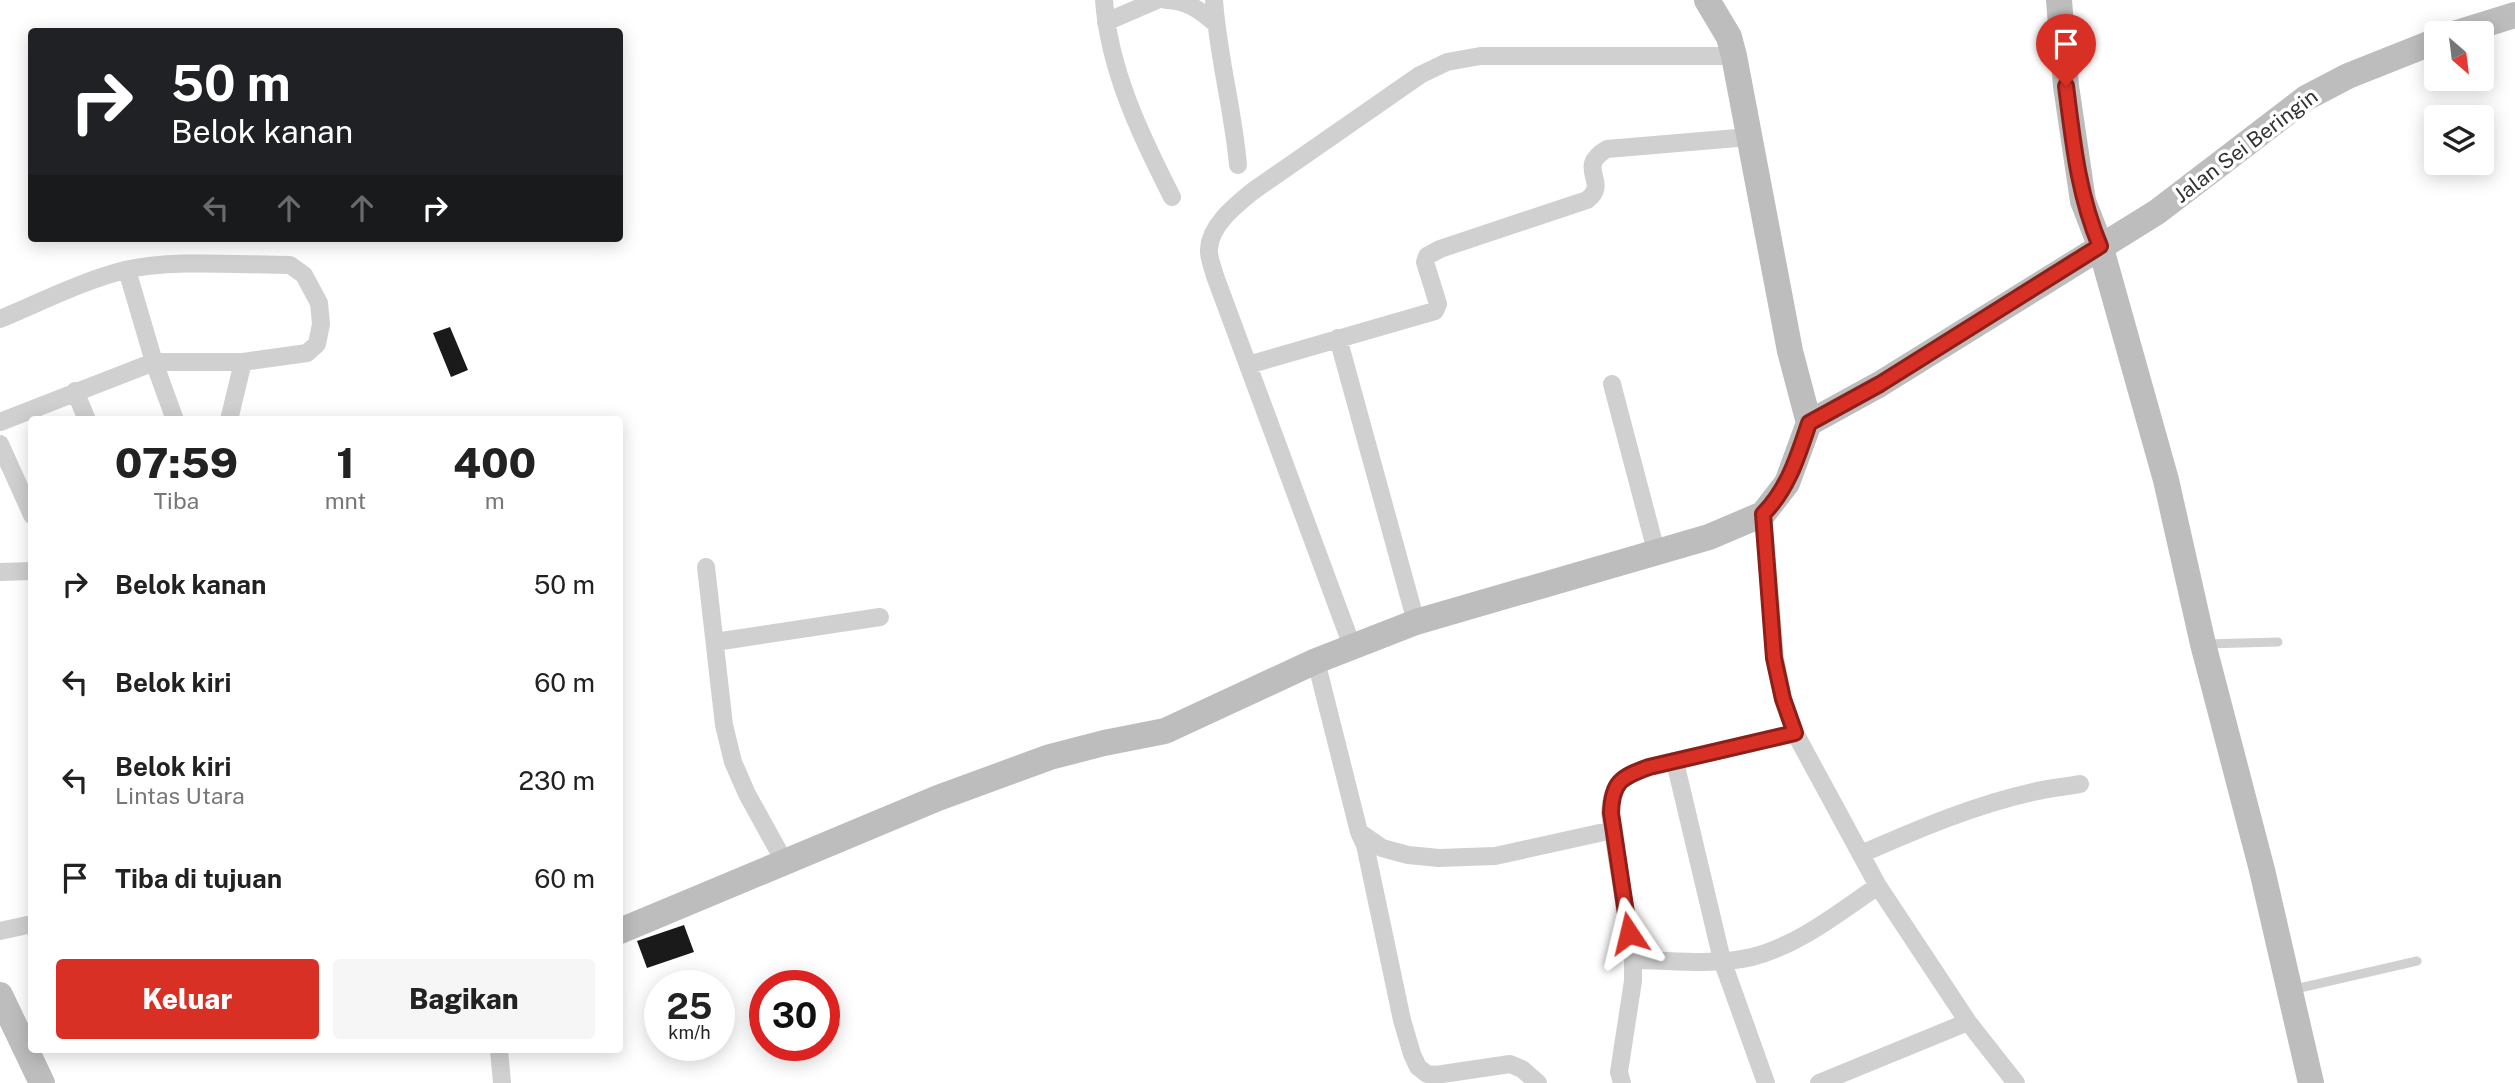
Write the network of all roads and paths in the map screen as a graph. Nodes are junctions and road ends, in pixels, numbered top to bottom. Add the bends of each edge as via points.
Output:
1 (1104, 0) edge
2 (1157, 0) edge
3 (1166, 0) edge
4 (1214, 0) edge
5 (1707, 0) edge
6 (2059, 0) edge
7 (2515, 15) edge
8 (2494, 22) edge
9 (1106, 23) junction
10 (1216, 24) junction
11 (2424, 46) edge
12 (1734, 56) junction
13 (1749, 137) junction
14 (1238, 165) dead end
15 (1172, 197) dead end
16 (2100, 246) junction
17 (127, 270) junction
18 (0, 318) edge
19 (1338, 338) junction
20 (154, 362) junction
21 (243, 362) junction
22 (1248, 365) junction
23 (1612, 384) dead end
24 (75, 391) junction
25 (85, 416) edge
26 (174, 416) edge
27 (230, 416) edge
28 (0, 422) edge
29 (1809, 423) junction
30 (0, 444) edge
31 (28, 506) edge
32 (1763, 514) junction
33 (1656, 551) junction
34 (706, 567) dead end
35 (28, 571) edge
36 (0, 572) edge
37 (880, 617) dead end
38 (1416, 622) junction
39 (715, 642) junction
40 (2278, 642) dead end
41 (2203, 644) junction
42 (1352, 646) junction
43 (1316, 660) junction
44 (1795, 733) junction
45 (1675, 761) junction
46 (2080, 784) dead end
47 (1613, 830) junction
48 (1359, 832) junction
49 (1861, 854) junction
50 (784, 861) junction
51 (1878, 886) junction
52 (28, 926) edge
53 (0, 931) edge
54 (623, 931) edge
55 (1633, 960) junction
56 (1722, 960) junction
57 (2417, 961) dead end
58 (2290, 991) junction
59 (10, 1007) edge
60 (1968, 1022) junction
61 (28, 1050) edge
62 (29, 1053) edge
63 (499, 1053) edge
64 (42, 1083) edge
65 (502, 1083) edge
66 (1538, 1083) edge
67 (1622, 1083) edge
68 (1766, 1083) edge
69 (1819, 1083) edge
70 (2016, 1083) edge
71 (2311, 1083) edge

1 - 9 street
2 - 9 street
3 - 10 street via 1186,3
4 - 10 street
5 - 12 street
6 - 16 street via 2079,183
7 - 8 street
9 - 15 street via 1129,106
10 - 14 street
11 - 16 street, Jalan Sei Beringin via 2306,98 2168,204
12 - 13 street
12 - 22 street via 1480,56 1447,62 1419,75 1252,191 1213,233 1209,250 1215,276
13 - 19 street via 1607,149 1591,163 1596,188 1587,200 1427,256 1438,304 1435,311
13 - 29 street via 1793,364
16 - 29 street, Jalan Sei Beringin via 1880,384
16 - 41 street via 2166,480
17 - 18 street
17 - 20 street
17 - 21 street via 157,265 290,265 304,275 319,303 317,344 307,353
19 - 22 street
19 - 38 street
20 - 21 street
20 - 24 street
20 - 26 street
21 - 27 street
22 - 42 street
23 - 33 street
24 - 25 street
24 - 28 street
29 - 32 street via 1787,483
30 - 31 street
32 - 33 street via 1709,537
32 - 44 street via 1774,658
33 - 38 street
34 - 39 street
35 - 36 street
37 - 39 street
38 - 42 street
39 - 50 street via 733,762
40 - 41 lane
41 - 58 street
42 - 43 street
43 - 48 street
43 - 50 street via 1165,731 1049,757
44 - 45 street
44 - 49 street
45 - 47 street via 1629,774 1618,783 1611,796
45 - 56 street
46 - 49 street via 2033,792 1928,825
47 - 48 street via 1495,856 1439,858 1382,848
47 - 55 street
48 - 66 street via 1402,1020 1418,1067 1436,1075 1510,1064
49 - 51 street
50 - 54 street
51 - 56 street via 1779,948
51 - 60 street
52 - 53 street
55 - 56 street
55 - 67 street via 1619,1072
56 - 68 street
57 - 58 lane
58 - 71 street
59 - 61 street
60 - 69 street
60 - 70 street
62 - 64 street
63 - 65 street

